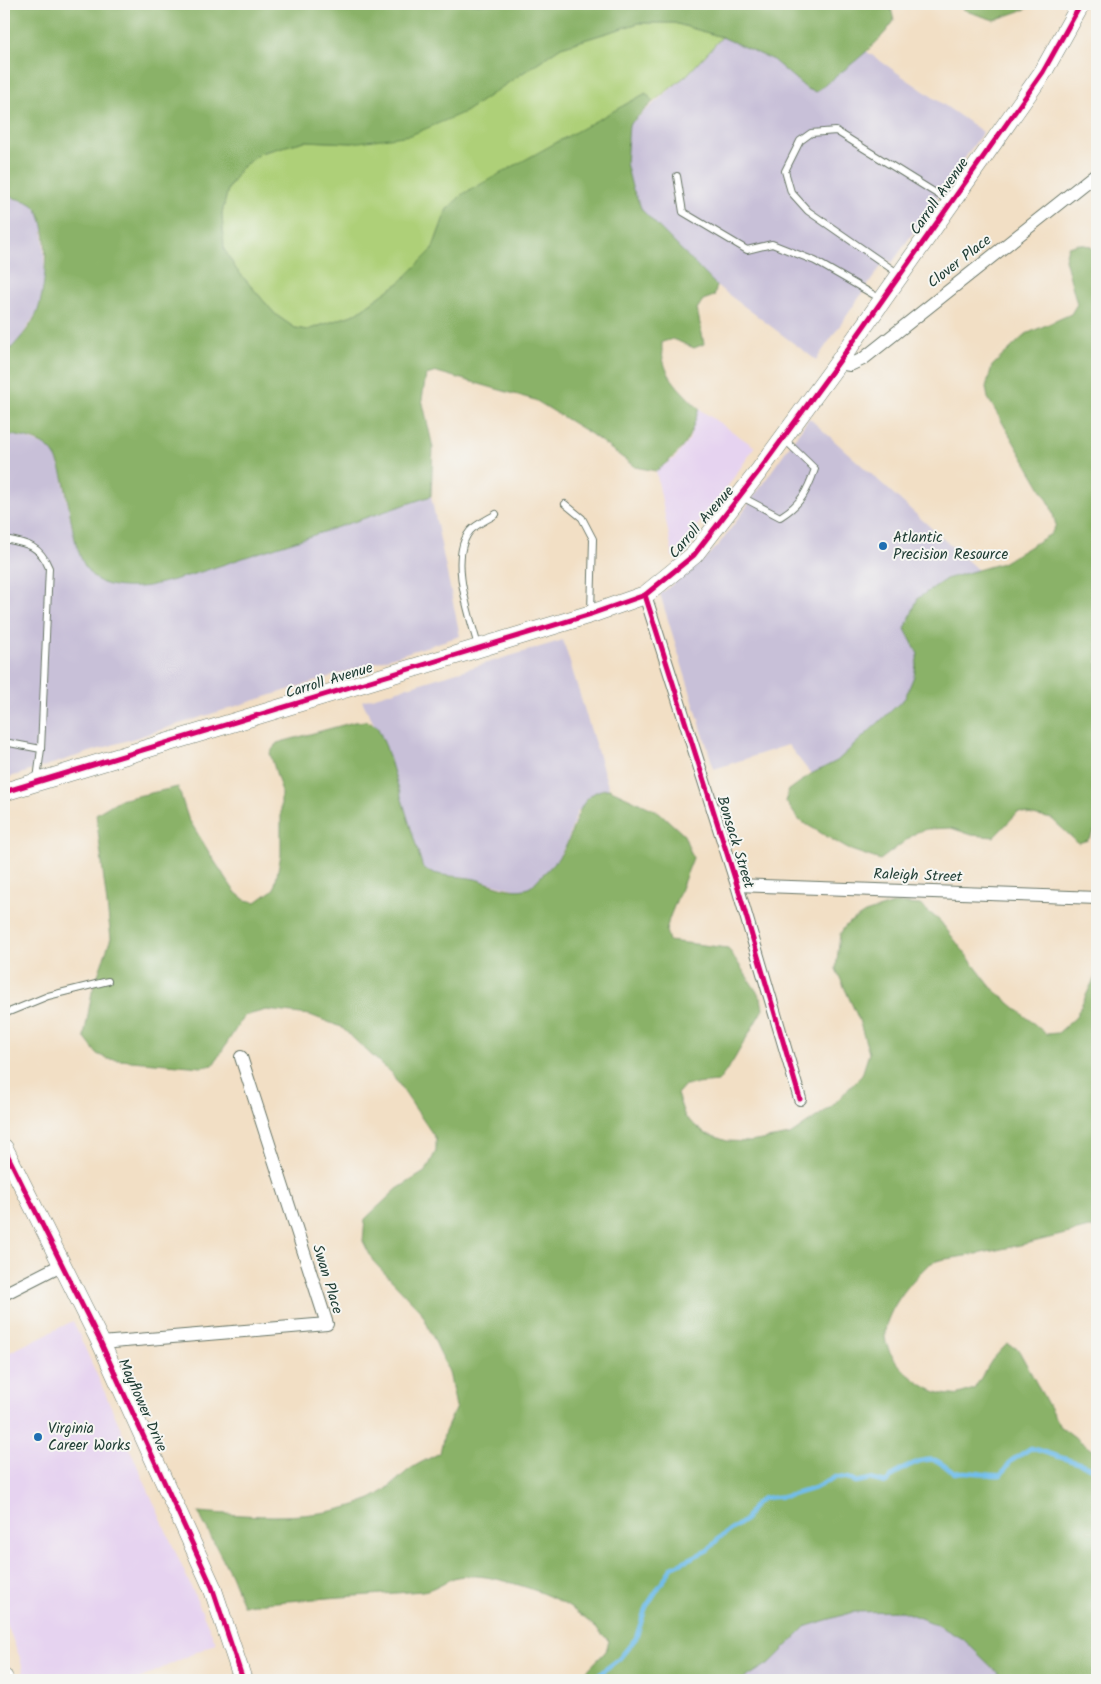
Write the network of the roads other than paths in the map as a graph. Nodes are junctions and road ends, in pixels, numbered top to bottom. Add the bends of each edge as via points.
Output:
1 (1081, 4) edge
2 (1097, 173) edge
3 (677, 176) dead end
4 (950, 202) junction
5 (900, 274) junction
6 (882, 300) junction
7 (838, 363) junction
8 (783, 438) junction
9 (740, 496) junction
10 (565, 504) dead end
11 (496, 514) dead end
12 (4, 539) edge
13 (645, 595) junction
14 (591, 614) junction
15 (478, 646) junction
16 (4, 742) edge
17 (41, 748) junction
18 (37, 782) junction
19 (4, 792) edge
20 (737, 885) junction
21 (1097, 898) edge
22 (108, 981) dead end
23 (4, 1014) edge
24 (241, 1058) dead end
25 (800, 1099) dead end
26 (4, 1148) edge
27 (61, 1265) junction
28 (4, 1294) edge
29 (101, 1343) junction
30 (243, 1680) edge

1 - 4 street, Carroll Avenue via 1042,72
2 - 7 street, Clover Place via 863,359 850,365
3 - 6 lane via 683,212 747,250 772,244 815,261
4 - 5 street, Carroll Avenue
4 - 5 lane via 836,131 811,133 800,141 785,171 791,192 808,211
5 - 6 street, Carroll Avenue
6 - 7 street, Carroll Avenue
7 - 8 street, Carroll Avenue
8 - 9 street, Carroll Avenue
8 - 9 lane via 815,469 807,492 792,510 780,517
9 - 13 street, Carroll Avenue via 694,555
10 - 14 lane via 582,518 593,539
11 - 15 lane via 471,530 461,550 462,589
12 - 17 lane via 34,546 46,559 49,568
13 - 14 street, Carroll Avenue
13 - 20 street, Bonsack Street
14 - 15 street, Carroll Avenue
15 - 18 street, Carroll Avenue
16 - 17 lane
17 - 18 lane
18 - 19 street, Carroll Avenue
20 - 21 street, Raleigh Street
20 - 25 street, Bonsack Street
22 - 23 lane via 48,996
24 - 29 street, Swan Place via 327,1324
26 - 27 street, Mayflower Drive
27 - 28 street
27 - 29 street, Mayflower Drive
29 - 30 street, Mayflower Drive via 212,1587

